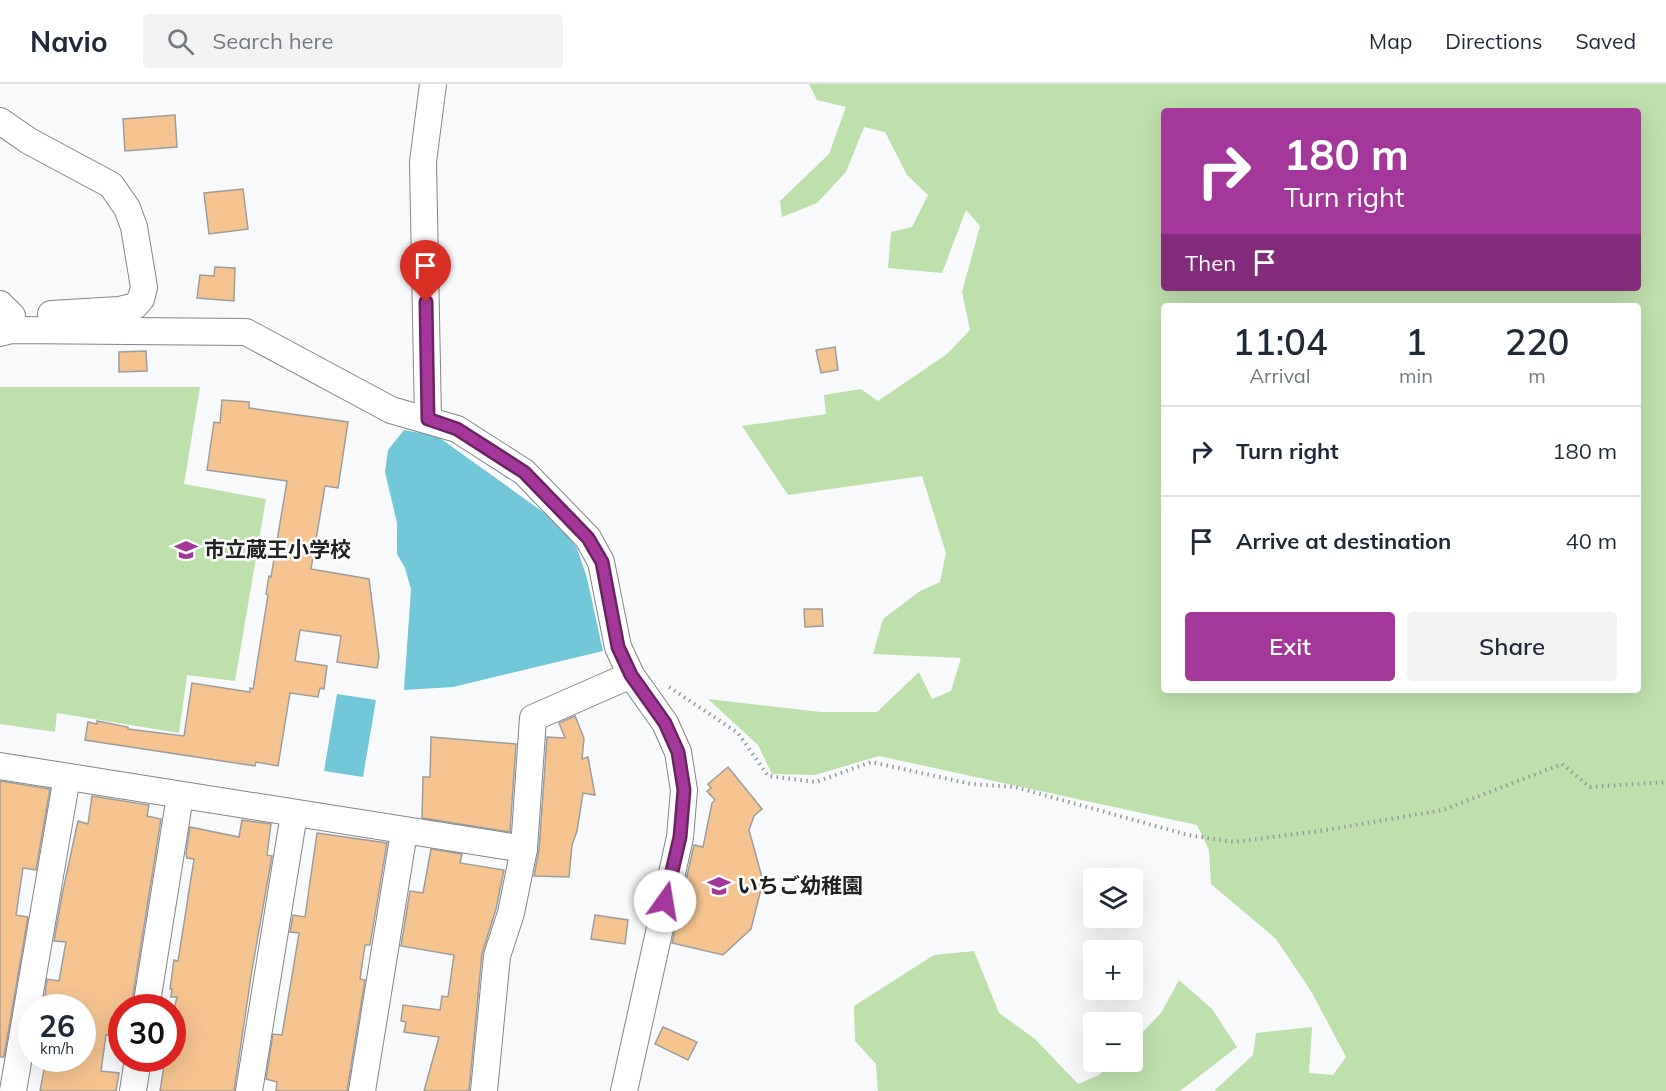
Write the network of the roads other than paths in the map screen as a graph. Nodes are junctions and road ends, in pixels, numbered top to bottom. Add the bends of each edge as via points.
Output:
1 (433, 84) edge
2 (0, 122) edge
3 (6, 321) edge
4 (428, 419) junction
5 (631, 675) junction
6 (0, 766) edge
7 (66, 777) junction
8 (180, 796) junction
9 (294, 814) junction
10 (404, 832) junction
11 (524, 849) junction
12 (148, 994) edge
13 (136, 1072) edge
14 (13, 1091) edge
15 (133, 1091) edge
16 (249, 1091) edge
17 (362, 1091) edge
18 (484, 1091) edge
19 (624, 1091) edge

1 - 4 street via 423,162
2 - 3 street via 111,184 128,208 144,287 135,306 119,310
3 - 4 street via 246,332 391,410
4 - 5 street via 457,429 524,472 588,538 602,562 618,647
5 - 11 street via 533,718
5 - 19 street via 665,723 678,752 684,790 680,837
6 - 7 street
7 - 8 street
7 - 14 street
8 - 9 street
8 - 12 street
9 - 10 street
9 - 16 street
10 - 11 street
10 - 17 street
11 - 18 street via 512,913 497,956
13 - 15 street

